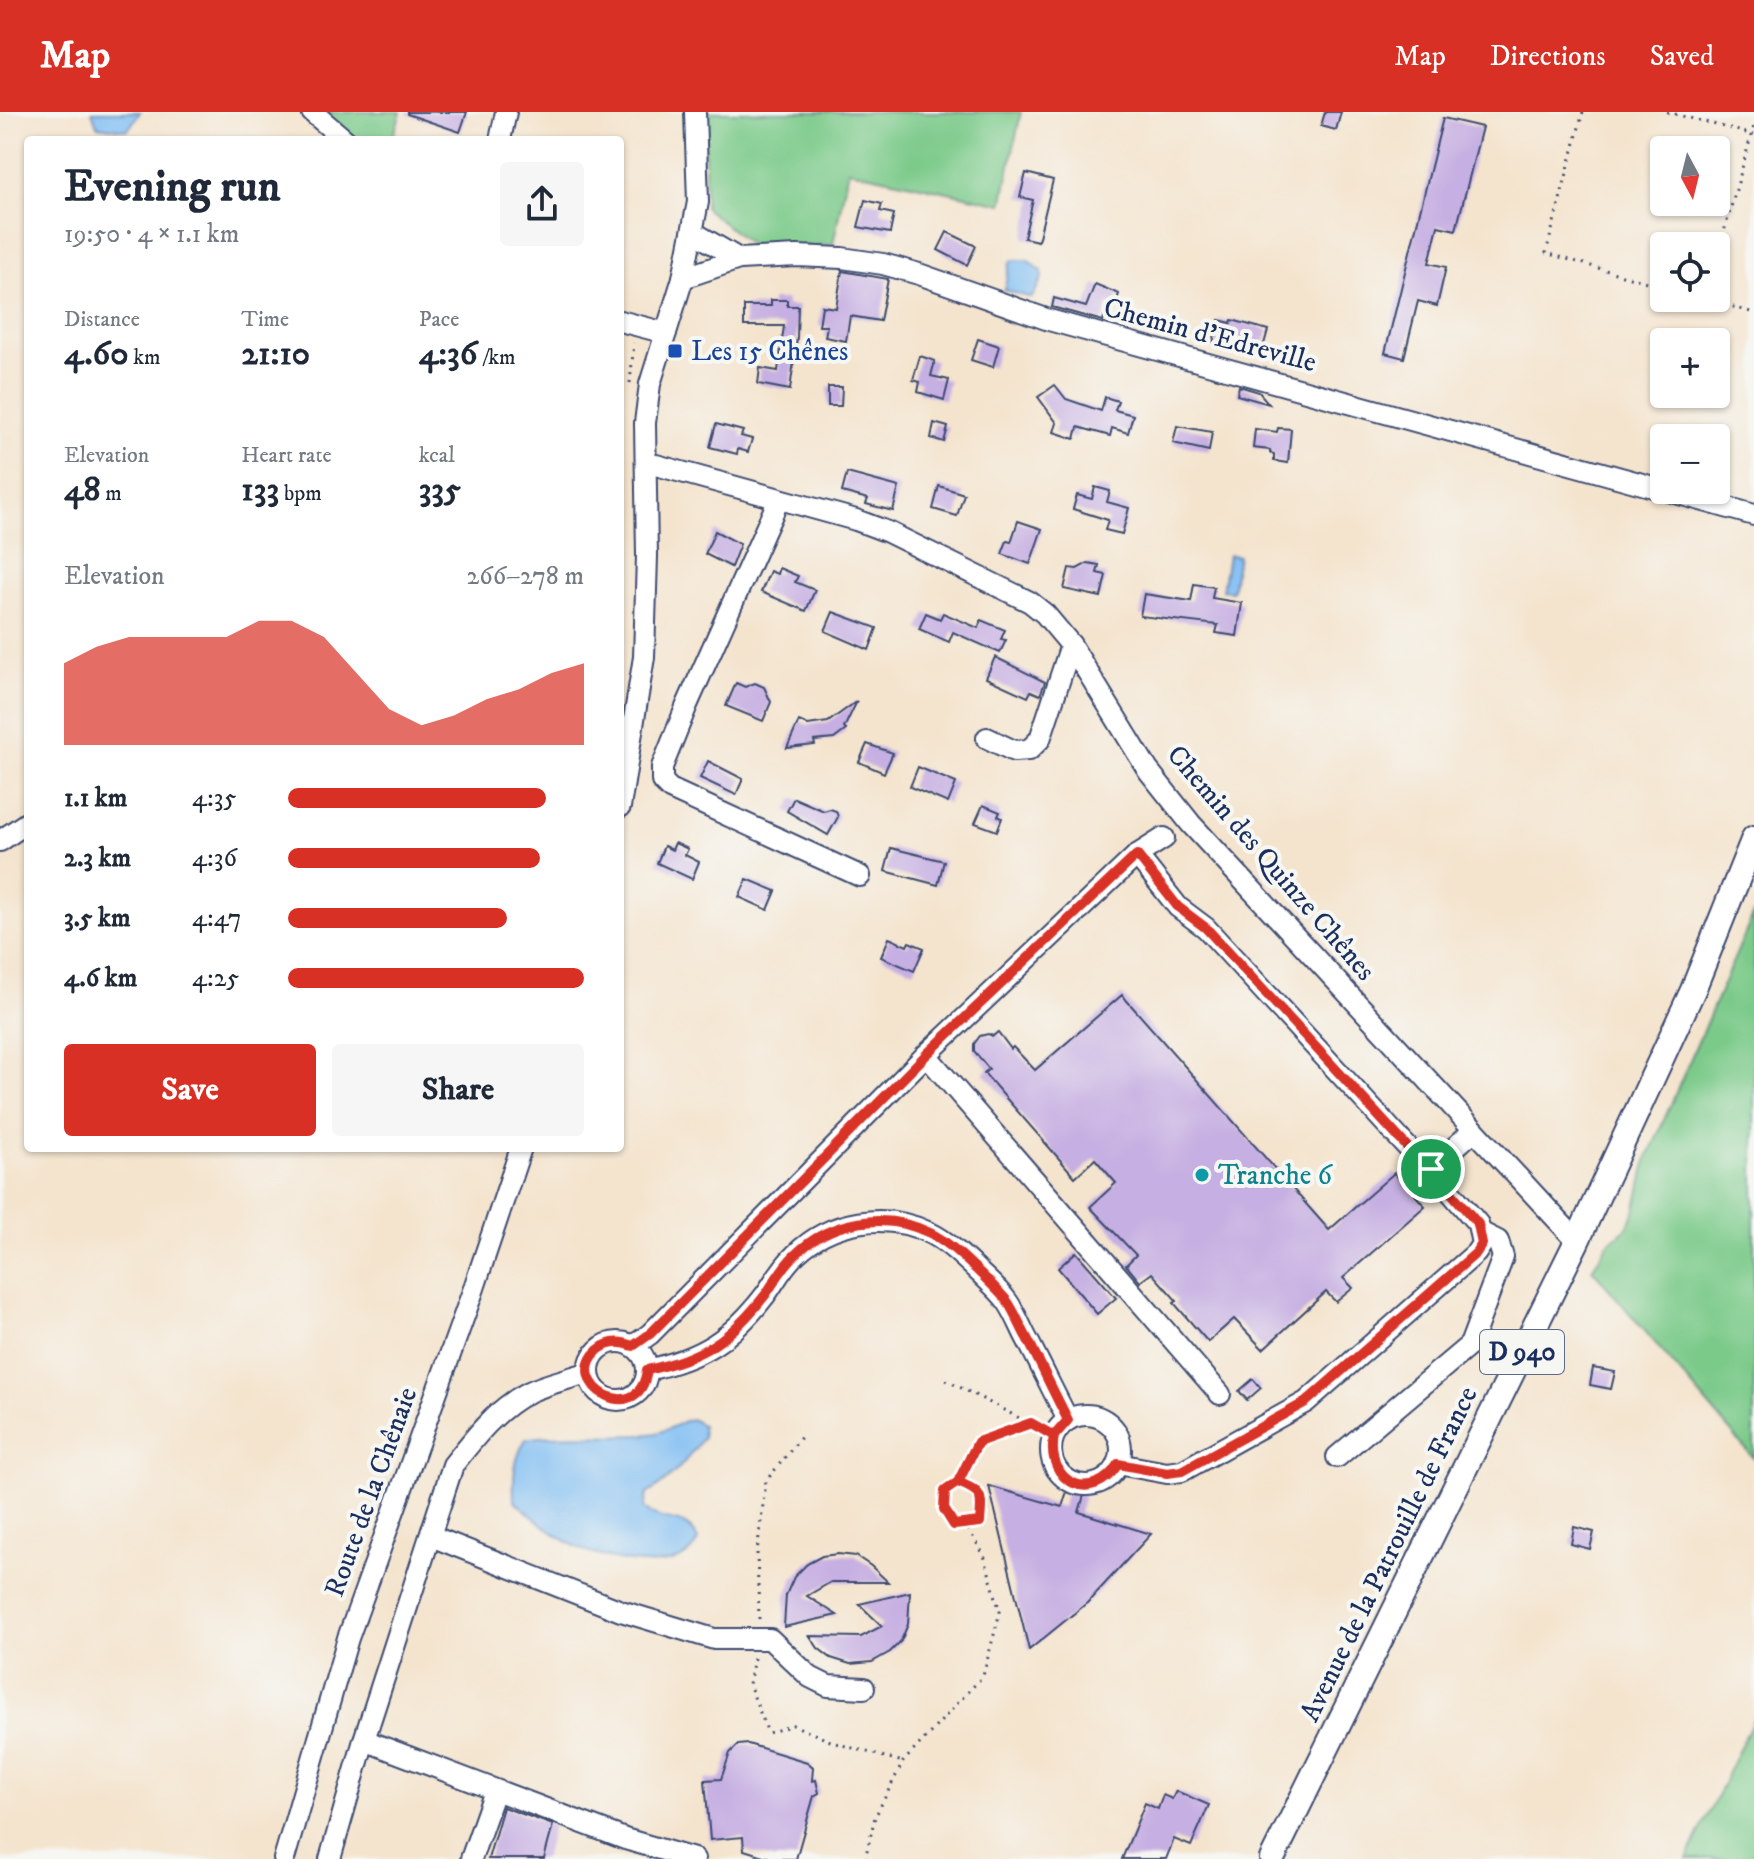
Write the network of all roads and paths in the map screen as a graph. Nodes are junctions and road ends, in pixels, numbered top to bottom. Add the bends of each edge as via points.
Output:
1 (312, 112) edge
2 (506, 112) edge
3 (695, 112) edge
4 (1583, 112) edge
5 (1667, 112) edge
6 (1754, 126) edge
7 (1753, 135) edge
8 (340, 136) edge
9 (501, 136) edge
10 (693, 232) junction
11 (1724, 232) edge
12 (739, 259) junction
13 (683, 278) junction
14 (1650, 283) edge
15 (1730, 306) edge
16 (1754, 313) edge
17 (624, 322) edge
18 (666, 333) junction
19 (646, 466) junction
20 (1650, 486) edge
21 (779, 499) junction
22 (1714, 504) edge
23 (1754, 515) edge
24 (1071, 645) junction
25 (987, 738) dead end
26 (624, 782) edge
27 (24, 825) edge
28 (1164, 838) dead end
29 (1754, 838) edge
30 (0, 841) edge
31 (1137, 855) junction
32 (860, 876) dead end
33 (926, 1055) junction
34 (1474, 1130) junction
35 (520, 1152) edge
36 (1431, 1169) junction
37 (1480, 1232) junction
38 (1577, 1241) junction
39 (633, 1346) junction
40 (647, 1370) junction
41 (589, 1372) junction
42 (946, 1380) dead end
43 (1220, 1394) dead end
44 (1068, 1420) junction
45 (1031, 1423) junction
46 (1054, 1436) junction
47 (1337, 1457) dead end
48 (1118, 1464) junction
49 (958, 1482) junction
50 (965, 1524) junction
51 (431, 1536) junction
52 (864, 1688) dead end
53 (364, 1740) junction
54 (495, 1791) junction
55 (284, 1859) edge
56 (330, 1859) edge
57 (471, 1859) edge
58 (694, 1859) edge
59 (865, 1859) edge
60 (1272, 1859) edge

1 - 8 street
2 - 9 street
3 - 10 street via 698,202
4 - 14 path via 1546,253
5 - 7 path
6 - 7 path
7 - 11 path
10 - 12 street
10 - 13 street
12 - 13 street, Chemin d'Edreville
12 - 20 street, Chemin d'Edreville via 797,256 883,264 1049,320
13 - 18 street
15 - 16 path
17 - 18 street
18 - 19 street via 648,393
19 - 21 street, Chemin des Quinze Chênes
19 - 26 street via 644,657
21 - 24 street, Chemin des Quinze Chênes via 888,532 1030,602
21 - 32 street via 687,705 662,767 662,781
22 - 23 street, Chemin d'Edreville
24 - 25 street via 1040,739 1029,750 1014,751
24 - 34 street, Chemin des Quinze Chênes via 1148,770 1191,824
27 - 30 street
28 - 31 street
29 - 38 main road, Avenue de la Patrouille de France / D 940 via 1693,990
31 - 33 street
31 - 36 street via 1178,907 1206,928
33 - 39 street
33 - 43 street
34 - 36 street
34 - 38 street, Chemin des Quinze Chênes
35 - 55 street, Route de la Chênaie via 348,1638
36 - 37 street
37 - 47 street via 1498,1241 1503,1257 1470,1345
37 - 48 street via 1482,1244 1476,1253 1306,1402 1182,1471
38 - 60 main road, Avenue de la Patrouille de France / D 940
39 - 40 street
39 - 41 street via 616,1342 600,1349
40 - 41 street via 637,1392 615,1400 594,1387
40 - 44 street via 712,1348 812,1241 856,1222 905,1222 933,1234 960,1255 1007,1302
41 - 51 street via 531,1392 481,1429 453,1465
42 - 45 path
44 - 46 street
44 - 48 street via 1087,1415 1110,1424 1119,1437
45 - 46 path
45 - 49 path via 978,1442
46 - 48 street via 1054,1465 1066,1479 1094,1484
49 - 50 path via 945,1491 944,1509 954,1525
49 - 50 path via 982,1498 980,1522
50 - 59 path via 984,1555 1000,1612 983,1676 903,1762 875,1817
51 - 52 street via 621,1611 714,1639 770,1639 810,1677 828,1686
51 - 53 street
53 - 54 street
53 - 56 street
54 - 57 street
54 - 58 street

